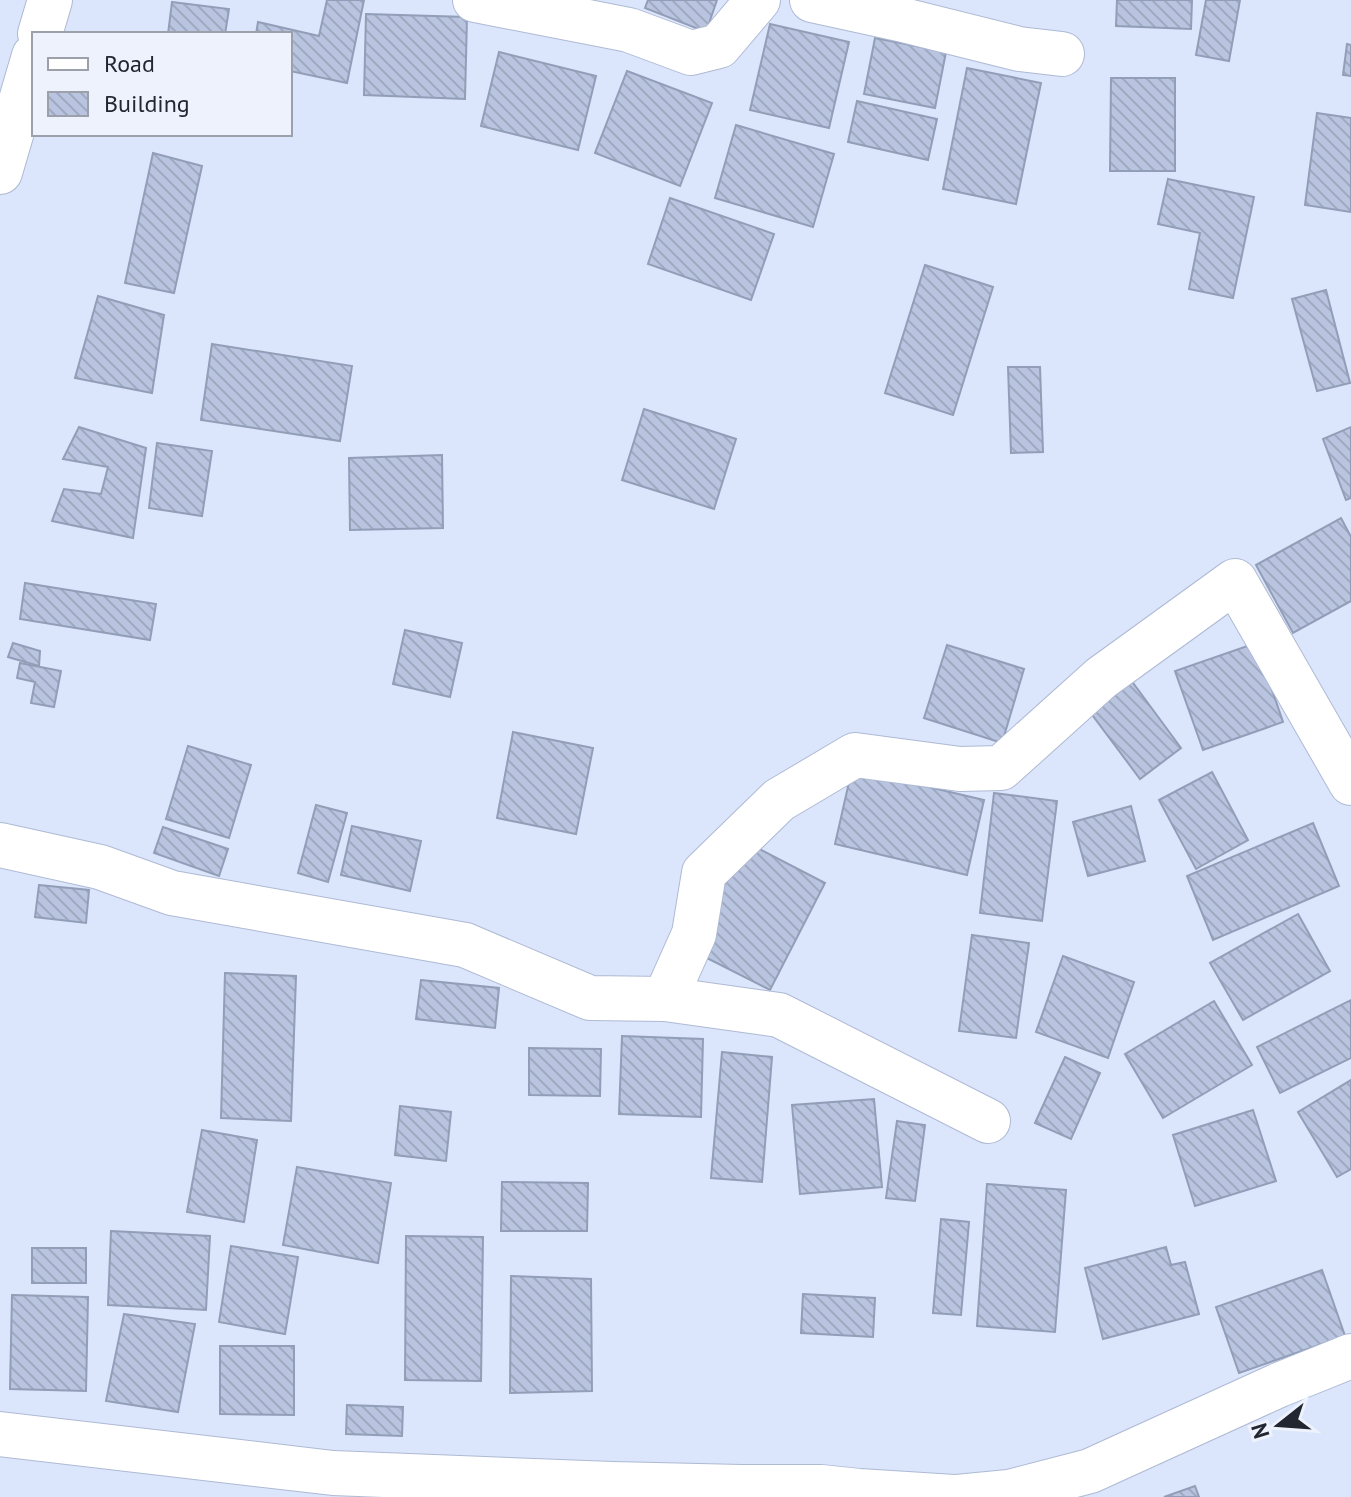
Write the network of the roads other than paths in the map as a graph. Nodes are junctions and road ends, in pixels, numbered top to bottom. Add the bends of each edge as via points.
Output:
1 (50, 0) edge
2 (475, 0) edge
3 (758, 0) edge
4 (812, 0) edge
5 (41, 32) edge
6 (1062, 54) dead end
7 (32, 63) edge
8 (0, 172) edge
9 (1351, 783) edge
10 (0, 845) edge
11 (665, 999) junction
12 (988, 1121) dead end
13 (1351, 1356) edge
14 (0, 1434) edge
15 (820, 1492) edge
16 (955, 1497) edge

1 - 5 street
2 - 3 street via 629,30 691,53 719,46
4 - 6 street via 1019,49
7 - 8 street
9 - 11 street via 1235,581 1101,678 1001,768 960,769 855,755 779,800 704,873 694,934
10 - 11 street via 100,867 172,893 465,945 590,998
11 - 12 street via 779,1015
13 - 16 street via 1090,1471 1009,1492
14 - 15 street via 333,1473
15 - 16 street

